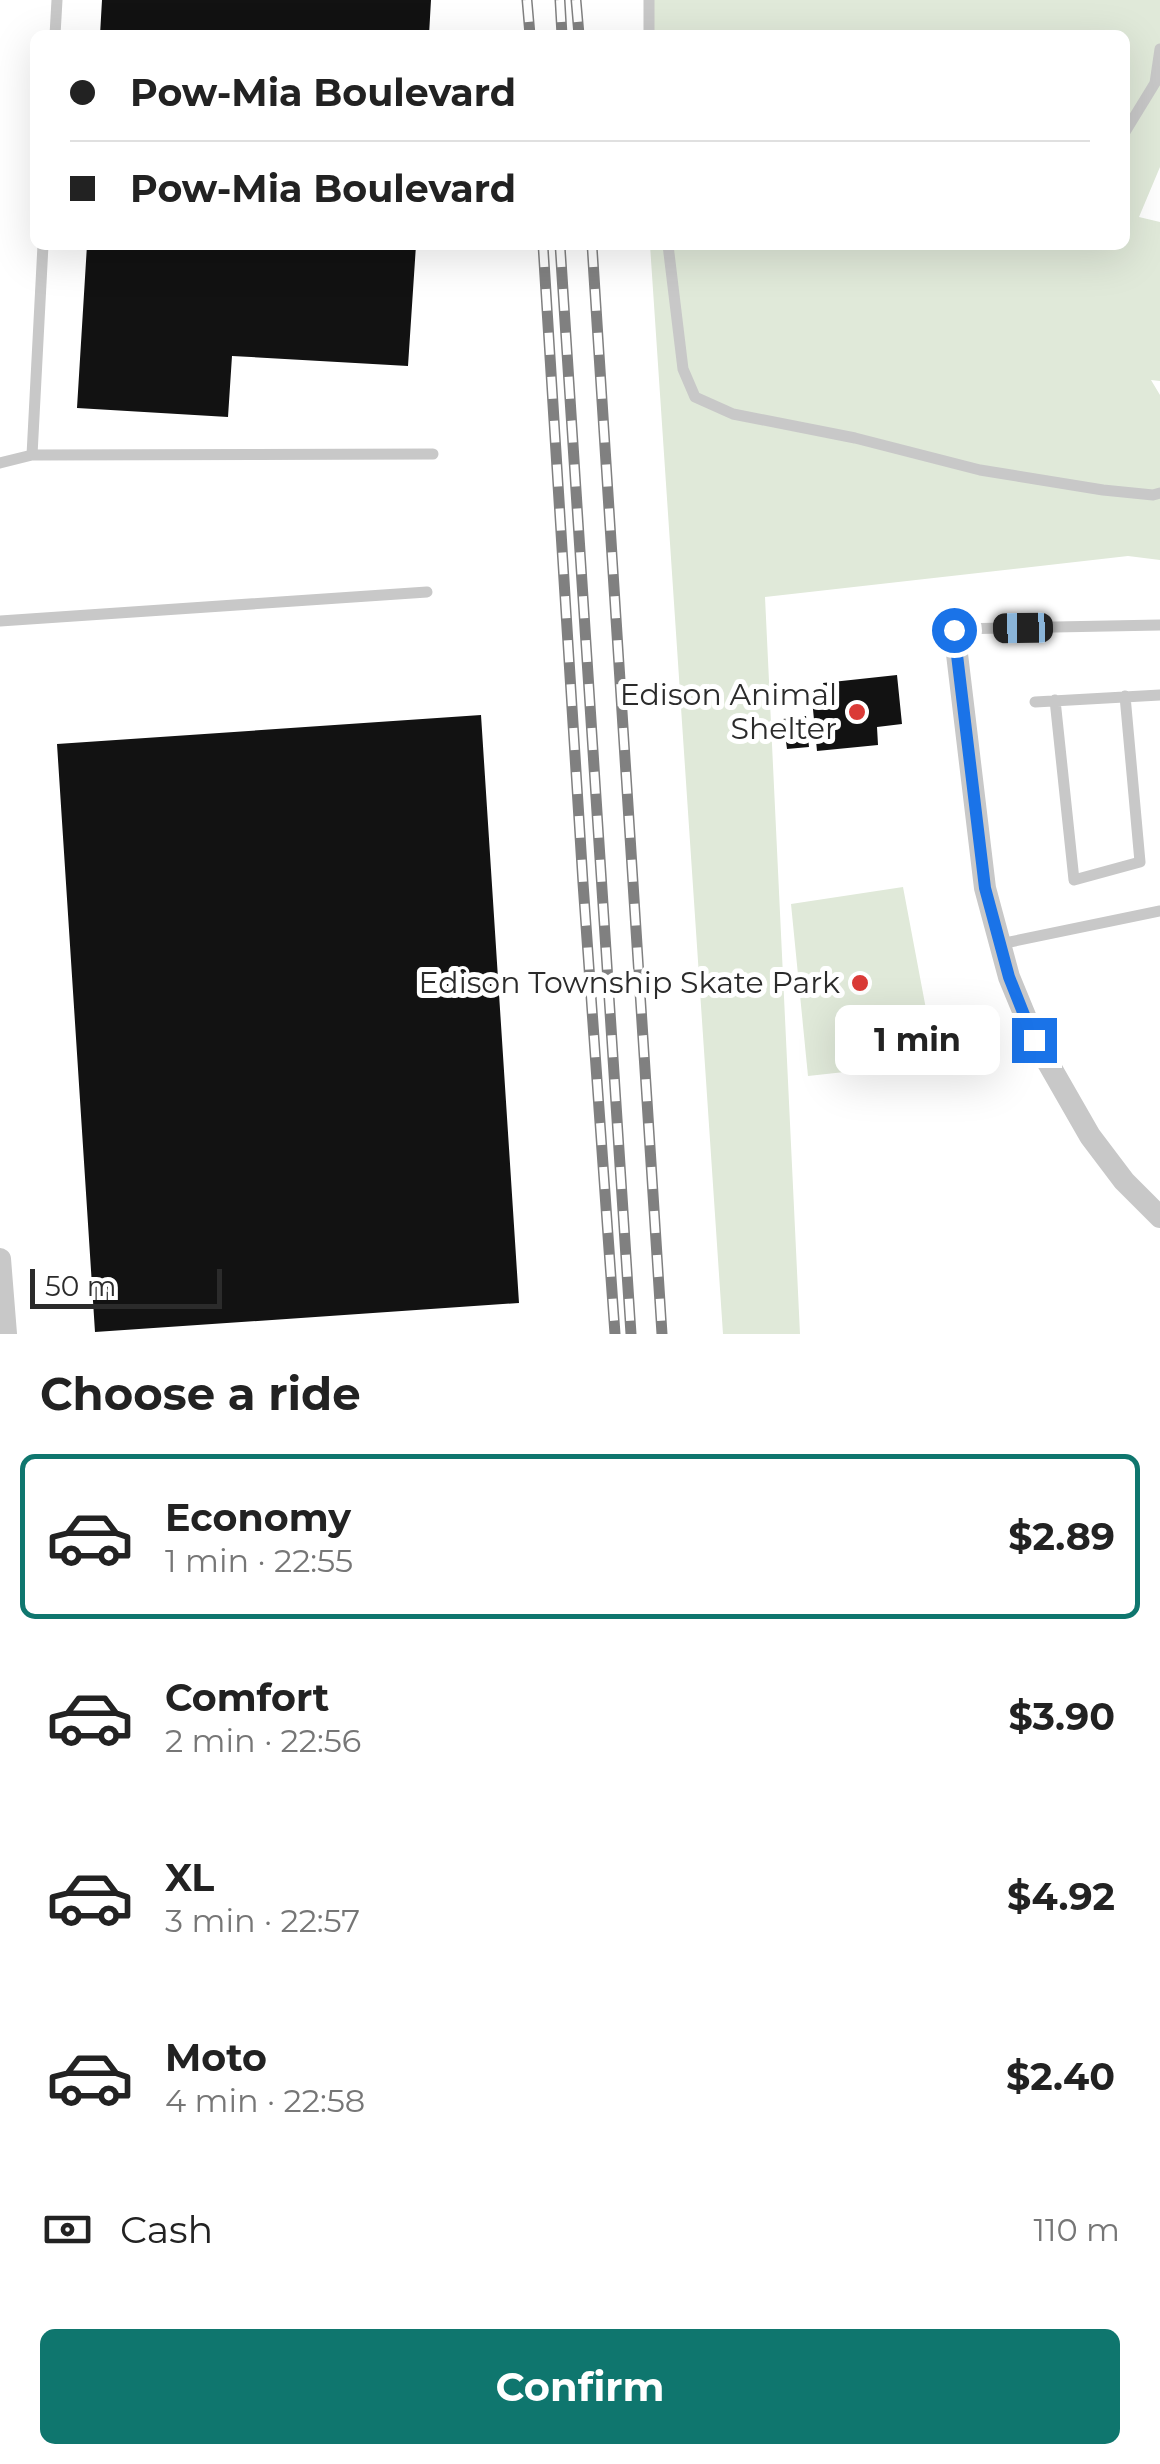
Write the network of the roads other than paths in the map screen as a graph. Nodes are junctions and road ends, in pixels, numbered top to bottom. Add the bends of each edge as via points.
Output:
1 (57, 0) edge
2 (649, 0) edge
3 (55, 30) edge
4 (650, 30) edge
5 (1160, 49) edge
6 (1130, 124) edge
7 (44, 250) edge
8 (669, 250) edge
9 (433, 454) dead end
10 (32, 456) junction
11 (0, 463) edge
12 (1160, 492) edge
13 (426, 592) dead end
14 (0, 621) edge
15 (1160, 625) edge
16 (954, 630) joint
17 (1160, 695) edge
18 (1126, 696) junction
19 (1055, 700) junction
20 (1035, 702) dead end
21 (1160, 912) edge
22 (1000, 944) junction
23 (1160, 1217) edge
24 (1, 1275) edge
25 (6, 1334) edge

1 - 3 lane
2 - 4 lane
5 - 6 lane via 1155,82
7 - 10 lane
8 - 12 lane via 683,369 695,397 734,414 980,470
9 - 10 lane
10 - 11 lane
13 - 14 lane
15 - 16 lane
16 - 22 street via 985,888
17 - 18 lane
18 - 19 lane
18 - 19 lane via 1140,862 1074,880
19 - 20 lane
21 - 22 lane
22 - 23 street via 1034,1040 1090,1136
24 - 25 street

